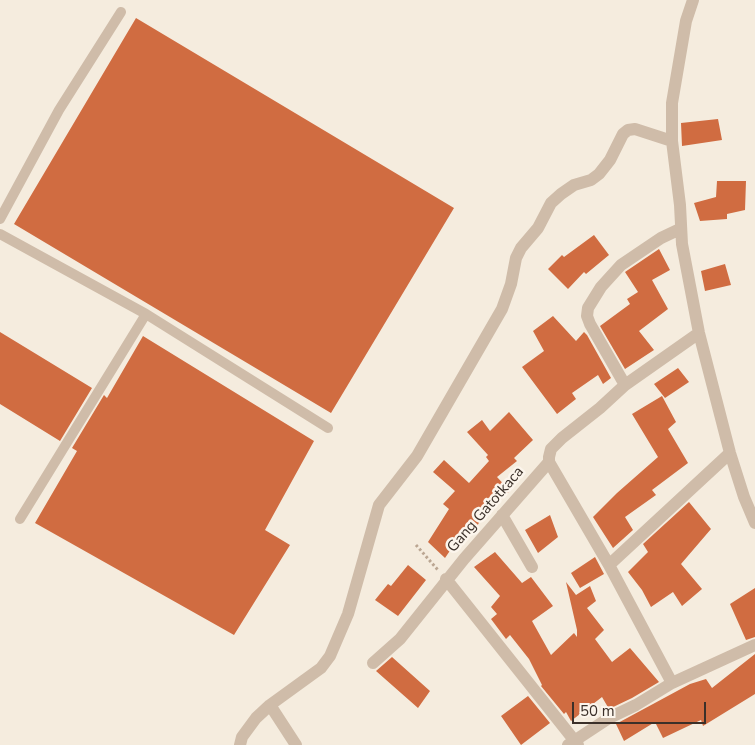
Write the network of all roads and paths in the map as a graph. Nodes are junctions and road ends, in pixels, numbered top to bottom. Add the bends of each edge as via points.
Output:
1 (693, 0) edge
2 (121, 12) dead end
3 (672, 141) junction
4 (0, 219) edge
5 (680, 229) junction
6 (0, 234) edge
7 (146, 314) junction
8 (699, 333) junction
9 (625, 385) junction
10 (328, 428) dead end
11 (730, 454) junction
12 (549, 462) junction
13 (502, 515) junction
14 (20, 519) dead end
15 (755, 523) edge
16 (416, 545) dead end
17 (609, 565) junction
18 (532, 567) dead end
19 (446, 579) junction
20 (755, 645) edge
21 (372, 663) dead end
22 (672, 683) junction
23 (270, 705) junction
24 (573, 744) edge
25 (240, 745) edge
26 (296, 745) edge

1 - 3 street via 676,73
2 - 4 lane via 59,110
3 - 5 street
3 - 23 street via 628,130 599,174 574,186 551,203 516,258 502,309 417,456 379,505 348,614 330,656 314,674
5 - 8 street
5 - 9 street via 621,265 588,308 590,324
6 - 7 lane
7 - 10 lane
7 - 14 lane
8 - 9 street, Gang Gatotkaca
8 - 11 street
9 - 12 street, Gang Gatotkaca via 551,449
11 - 15 street
11 - 17 street
12 - 13 street, Gang Gatotkaca
12 - 17 street
13 - 18 street
13 - 19 street, Gang Gatotkaca
16 - 19 path
17 - 22 street
19 - 21 street, Gang Gatotkaca via 400,639
19 - 24 street
20 - 22 street
22 - 24 street via 609,718
23 - 25 street via 256,718
23 - 26 street

